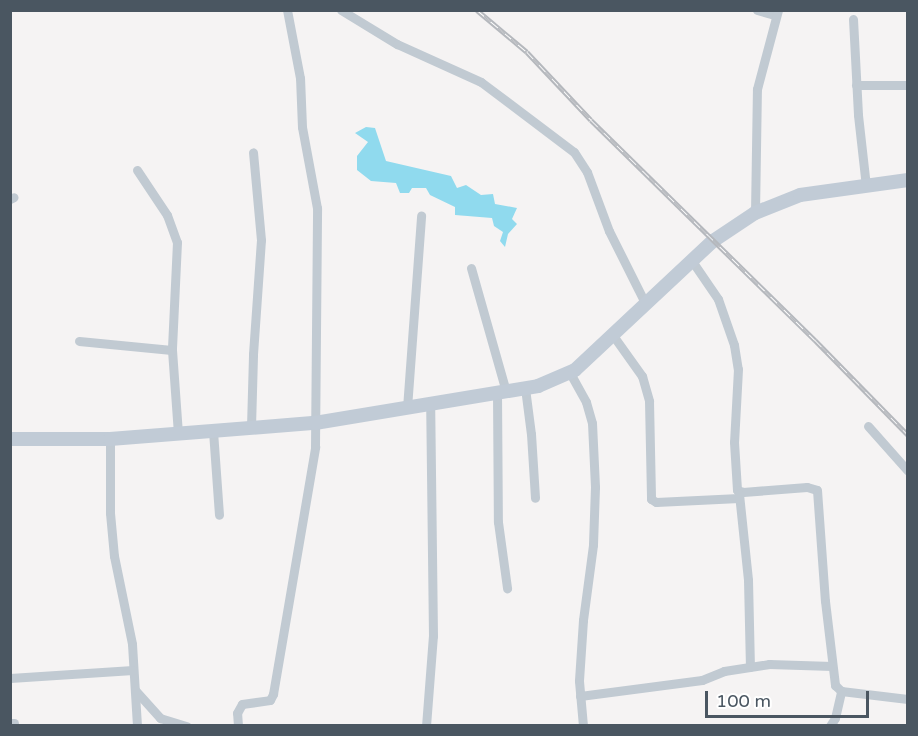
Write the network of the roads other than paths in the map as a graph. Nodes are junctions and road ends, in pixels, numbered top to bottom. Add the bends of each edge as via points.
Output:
1 (287, 10) edge
2 (341, 10) edge
3 (757, 10) edge
4 (776, 13) edge
5 (853, 19) dead end
6 (856, 85) junction
7 (908, 85) edge
8 (253, 152) dead end
9 (137, 170) dead end
10 (908, 180) edge
11 (866, 186) junction
12 (755, 213) junction
13 (421, 216) dead end
14 (692, 261) junction
15 (471, 268) dead end
16 (645, 303) junction
17 (612, 334) junction
18 (79, 341) dead end
19 (172, 350) junction
20 (570, 373) junction
21 (525, 388) junction
22 (501, 392) junction
23 (430, 403) junction
24 (407, 408) junction
25 (315, 423) junction
26 (868, 426) dead end
27 (251, 427) junction
28 (213, 431) junction
29 (178, 434) junction
30 (10, 439) edge
31 (110, 439) junction
32 (908, 471) edge
33 (739, 495) junction
34 (535, 498) dead end
35 (219, 515) dead end
36 (507, 588) dead end
37 (832, 666) junction
38 (750, 667) junction
39 (133, 669) junction
40 (10, 678) edge
41 (135, 690) junction
42 (841, 691) junction
43 (580, 696) junction
44 (908, 699) edge
45 (137, 726) edge
46 (187, 726) edge
47 (238, 726) edge
48 (426, 726) edge
49 (583, 726) edge
50 (830, 726) edge

1 - 25 street via 317,208
2 - 16 street via 397,44 481,82 574,152 587,172 609,231
3 - 4 street
4 - 12 street via 757,90
5 - 6 street
6 - 7 street
6 - 11 street
8 - 27 street via 261,240
9 - 19 street via 167,214 177,242
10 - 11 street
11 - 12 street via 800,195
12 - 14 street via 713,241
13 - 24 street
14 - 16 street
14 - 33 street via 718,299 734,345 738,369 734,442
15 - 22 street
16 - 17 street
17 - 20 street
17 - 33 street via 638,369 649,401 651,499 656,502
18 - 19 street
19 - 29 street
20 - 21 street
20 - 43 street via 592,423 595,487
21 - 22 street
21 - 34 street
22 - 23 street
22 - 36 street via 498,522
23 - 24 street
23 - 48 street via 433,636
24 - 25 street
25 - 27 street
25 - 47 street via 313,460 273,694 270,700 242,704 237,713
26 - 32 street
27 - 28 street
28 - 29 street
28 - 35 street
29 - 31 street
30 - 31 street
31 - 39 street via 113,546 130,628
33 - 37 street via 807,487 818,490
33 - 38 street via 748,580
37 - 38 street via 779,663
37 - 42 street via 835,685
38 - 43 street via 702,680
39 - 40 street
39 - 41 street
41 - 45 street
41 - 46 street via 160,718
42 - 44 street
42 - 50 street
43 - 49 street

